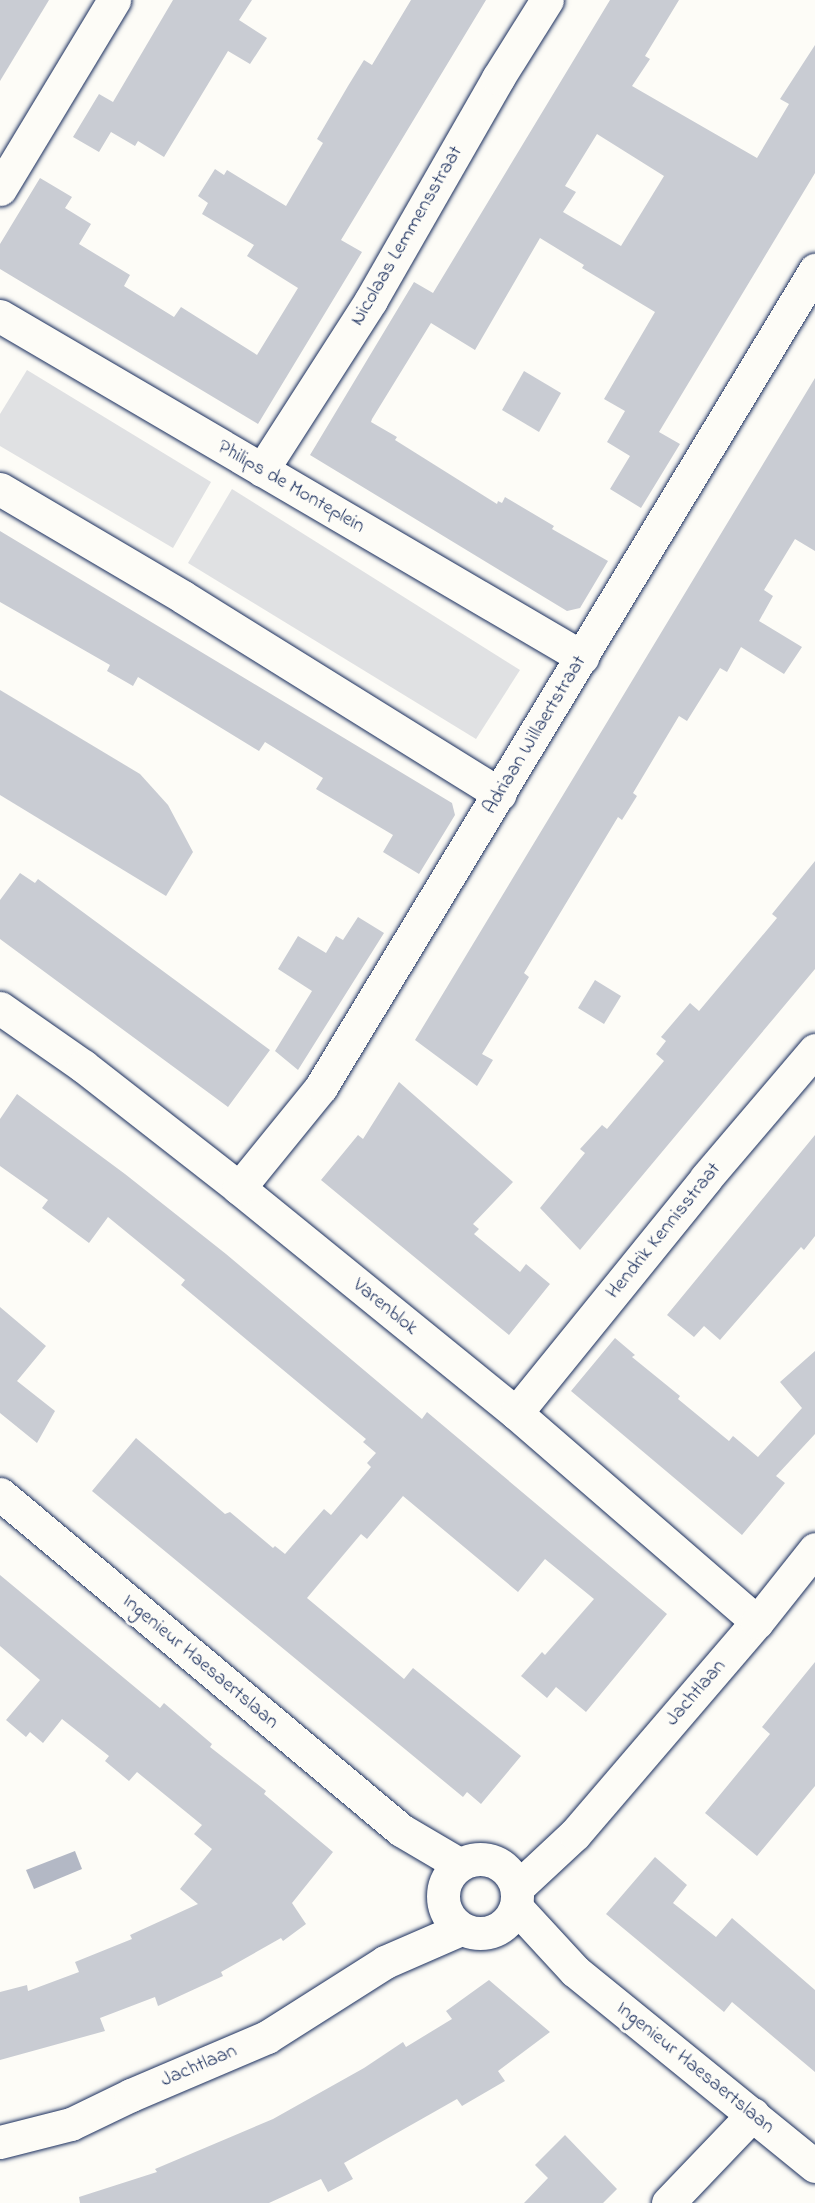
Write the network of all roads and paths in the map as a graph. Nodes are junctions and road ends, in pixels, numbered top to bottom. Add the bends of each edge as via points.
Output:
1 (114, 0) edge
2 (546, 0) edge
3 (0, 189) edge
4 (815, 270) edge
5 (0, 316) edge
6 (262, 470) junction
7 (0, 489) edge
8 (582, 657) junction
9 (500, 794) junction
10 (0, 1008) edge
11 (815, 1050) edge
12 (239, 1188) junction
13 (516, 1413) junction
14 (0, 1494) edge
15 (815, 1549) edge
16 (756, 1622) junction
17 (575, 1834) junction
18 (497, 1862) junction
19 (449, 1883) junction
20 (511, 1908) junction
21 (460, 1929) junction
22 (385, 1962) junction
23 (753, 2114) junction
24 (0, 2142) edge
25 (815, 2166) edge
26 (668, 2203) edge

1 - 3 street
2 - 6 street, Nicolaas Lemmensstraat via 371,300
4 - 8 street, Adriaan Willaertstraat
5 - 6 street, Philips de Monteplein
6 - 8 street, Philips de Monteplein
7 - 9 street via 183,597
8 - 9 street, Adriaan Willaertstraat
9 - 12 street, Adriaan Willaertstraat via 321,1087
10 - 12 street, Varenblok via 84,1066
11 - 13 street, Hendrik Kennisstraat
12 - 13 street, Varenblok
13 - 16 street, Varenblok
14 - 19 street, Ingenieur Haesaertslaan via 401,1830
15 - 16 street, Jachtlaan
16 - 17 street, Jachtlaan
17 - 18 street, Jachtlaan
17 - 20 street, Jachtlaan
18 - 19 street, Jachtlaan via 476,1858
18 - 20 street via 511,1874
19 - 21 street via 447,1917
19 - 22 street, Jachtlaan
20 - 21 street, Jachtlaan via 482,1934
20 - 23 street, Ingenieur Haesaertslaan via 575,1971
21 - 22 street, Jachtlaan
22 - 24 street, Jachtlaan via 267,2037 71,2124
23 - 25 street, Ingenieur Haesaertslaan
23 - 26 street

